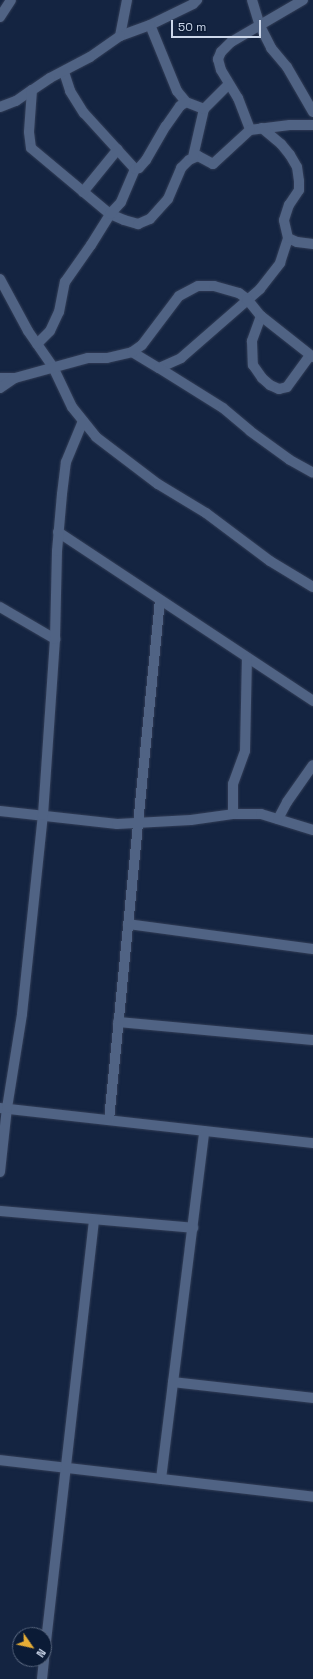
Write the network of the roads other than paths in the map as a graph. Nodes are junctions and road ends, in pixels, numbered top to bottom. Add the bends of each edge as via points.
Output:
1 (11, 0) edge
2 (127, 0) edge
3 (197, 0) edge
4 (252, 0) edge
5 (303, 0) edge
6 (0, 17) edge
7 (150, 25) junction
8 (260, 26) junction
9 (120, 36) junction
10 (64, 72) junction
11 (229, 84) junction
12 (32, 90) junction
13 (186, 102) junction
14 (0, 107) edge
15 (204, 109) junction
16 (313, 112) edge
17 (313, 125) edge
18 (262, 128) junction
19 (250, 130) junction
20 (118, 149) junction
21 (193, 157) junction
22 (136, 169) junction
23 (83, 192) junction
24 (110, 214) junction
25 (288, 238) junction
26 (313, 244) edge
27 (0, 279) edge
28 (248, 299) junction
29 (261, 316) junction
30 (37, 344) junction
31 (132, 352) junction
32 (311, 356) edge
33 (53, 367) junction
34 (159, 368) junction
35 (0, 378) edge
36 (16, 378) junction
37 (0, 388) edge
38 (83, 421) junction
39 (313, 473) edge
40 (58, 532) junction
41 (313, 587) edge
42 (160, 600) junction
43 (0, 607) edge
44 (54, 638) junction
45 (247, 658) junction
46 (313, 701) edge
47 (312, 772) edge
48 (0, 811) edge
49 (233, 814) junction
50 (43, 816) junction
51 (278, 819) junction
52 (138, 823) junction
53 (313, 830) edge
54 (128, 924) junction
55 (313, 949) edge
56 (118, 1022) junction
57 (313, 1040) edge
58 (4, 1108) edge
59 (109, 1120) junction
60 (204, 1132) junction
61 (313, 1143) edge
62 (0, 1172) edge
63 (0, 1211) edge
64 (94, 1220) junction
65 (192, 1228) junction
66 (173, 1382) junction
67 (313, 1398) edge
68 (0, 1460) edge
69 (66, 1468) junction
70 (161, 1479) junction
71 (313, 1497) edge
72 (48, 1627) edge
73 (43, 1667) edge
74 (42, 1679) edge

1 - 6 street
2 - 9 street
3 - 7 street
4 - 8 street
5 - 8 street
7 - 9 street
7 - 13 street via 177,91
8 - 11 street via 242,35 221,52 218,59
8 - 16 street via 271,48 287,67
9 - 10 street
10 - 12 street
10 - 20 street via 70,91 84,113
11 - 15 street
11 - 19 street via 238,98
12 - 14 street via 16,101
12 - 23 street via 28,132 31,148
13 - 15 street
13 - 22 street via 180,106 166,126 146,160
15 - 21 street
17 - 18 street
18 - 19 street
18 - 25 street via 281,144 297,168 298,190 284,220
19 - 21 street via 215,163
20 - 22 street
20 - 23 street
21 - 24 street via 181,168 168,199 150,219 138,224
22 - 24 street via 121,202
23 - 24 street
24 - 30 street via 65,282 59,312 50,331
25 - 26 street
25 - 28 street via 280,263 260,289
27 - 30 street
28 - 29 street
28 - 31 street via 226,288 198,286 179,296 142,345
28 - 34 street via 181,358
29 - 32 street
29 - 32 street via 252,341 253,365 270,385 279,389 287,387
30 - 33 street
31 - 33 street via 107,358 88,358
31 - 34 street
33 - 36 street
33 - 38 street via 72,407
34 - 39 street via 223,408 290,460
35 - 36 street
36 - 37 street
38 - 40 street via 66,462
38 - 41 street via 96,437 138,470 206,513 270,561
40 - 42 street
40 - 44 street
42 - 45 street
42 - 52 street
43 - 44 street
44 - 50 street
45 - 46 street
45 - 49 street via 245,751 233,784
47 - 51 street via 290,798
48 - 50 street
49 - 51 street via 261,814
49 - 52 street via 191,820
50 - 52 street via 117,824
50 - 58 street via 22,1014
51 - 53 street
52 - 54 street
54 - 55 street
54 - 56 street
56 - 57 street
56 - 59 street
58 - 59 street
58 - 62 street
59 - 60 street
60 - 61 street
60 - 65 street
63 - 64 street
64 - 65 street
64 - 69 street
65 - 66 street
66 - 67 street
66 - 70 street
68 - 69 street
69 - 70 street
69 - 72 street
70 - 71 street
73 - 74 street

